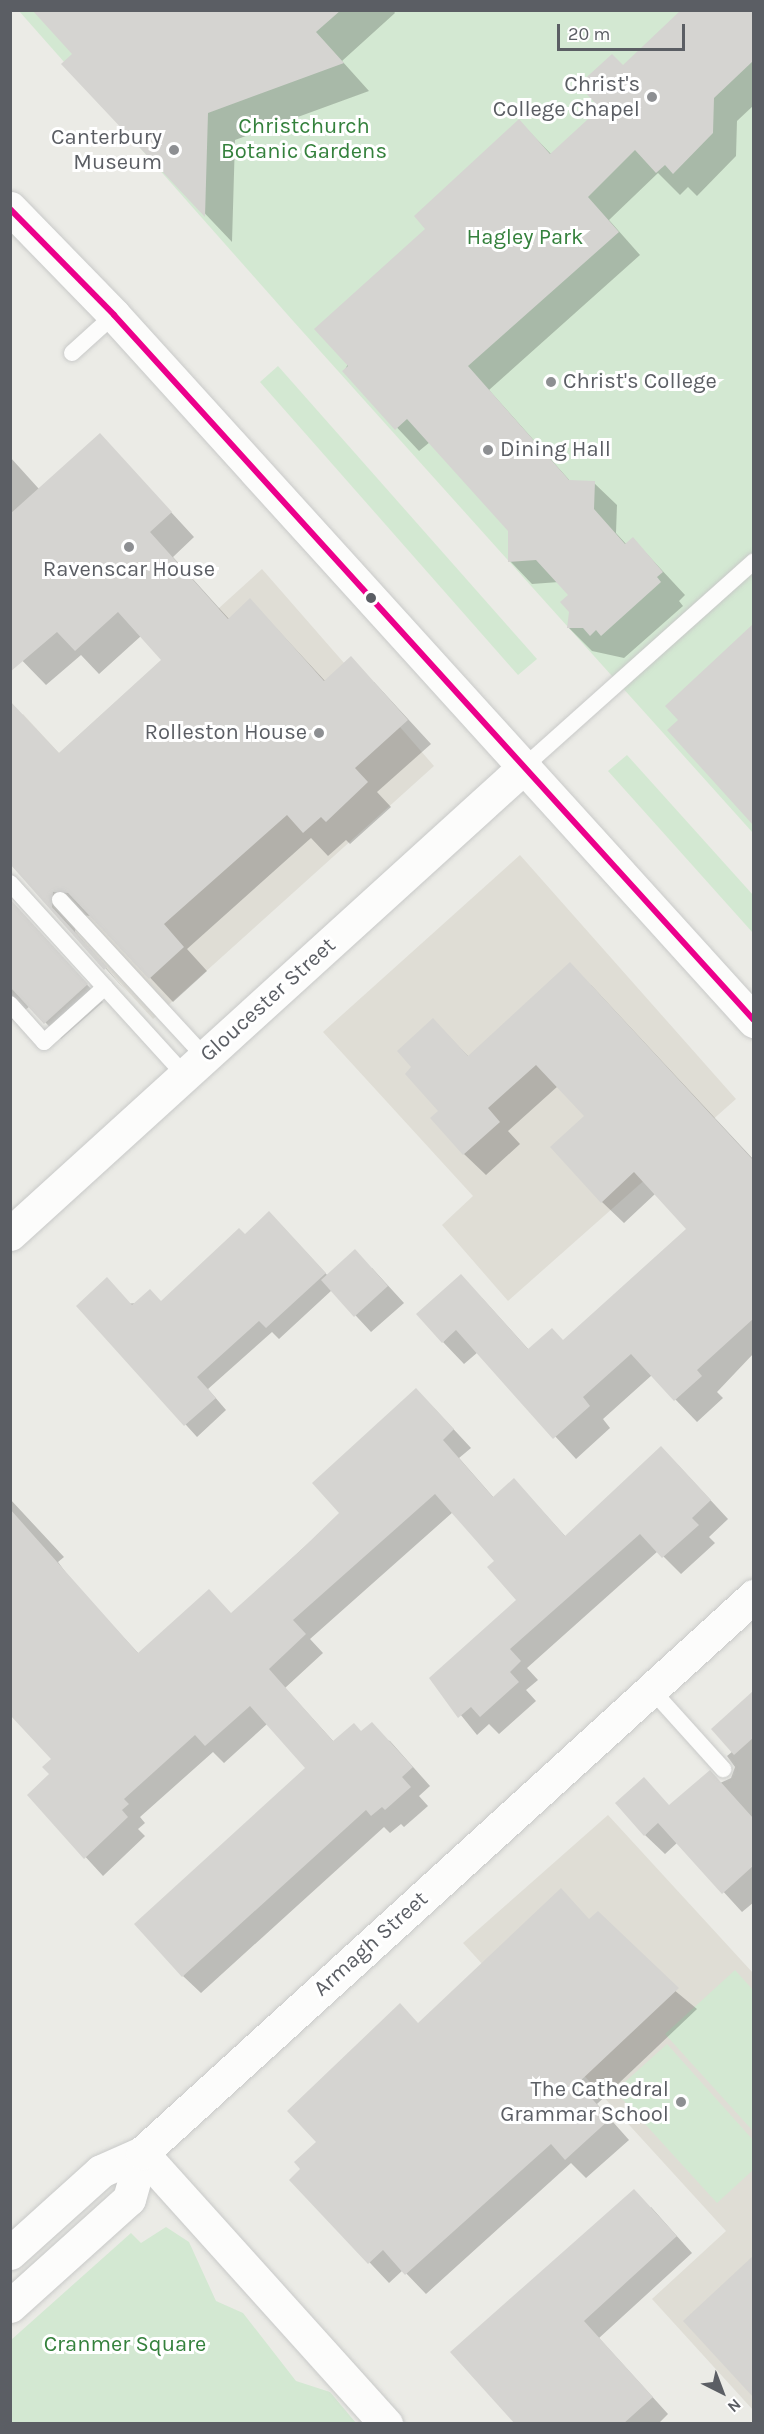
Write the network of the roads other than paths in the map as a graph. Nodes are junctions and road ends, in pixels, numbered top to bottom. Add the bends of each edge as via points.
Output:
1 (12, 213) edge
2 (114, 315) junction
3 (72, 353) dead end
4 (753, 561) edge
5 (525, 766) junction
6 (10, 883) edge
7 (60, 900) dead end
8 (105, 987) junction
9 (10, 1004) edge
10 (753, 1021) edge
11 (195, 1066) junction
12 (10, 1234) edge
13 (753, 1596) edge
14 (651, 1689) junction
15 (723, 1769) dead end
16 (142, 2153) junction
17 (10, 2253) edge
18 (10, 2306) edge
19 (386, 2424) edge

1 - 2 street
2 - 3 lane
2 - 5 street
4 - 5 lane
5 - 10 street
5 - 11 street, Gloucester Street
6 - 8 lane
7 - 11 lane
8 - 9 lane via 44,1042
8 - 11 lane
11 - 12 street, Gloucester Street
13 - 14 street, Armagh Street
14 - 15 lane
14 - 16 street, Armagh Street
16 - 17 street via 101,2171
16 - 18 street via 129,2199
16 - 19 street

